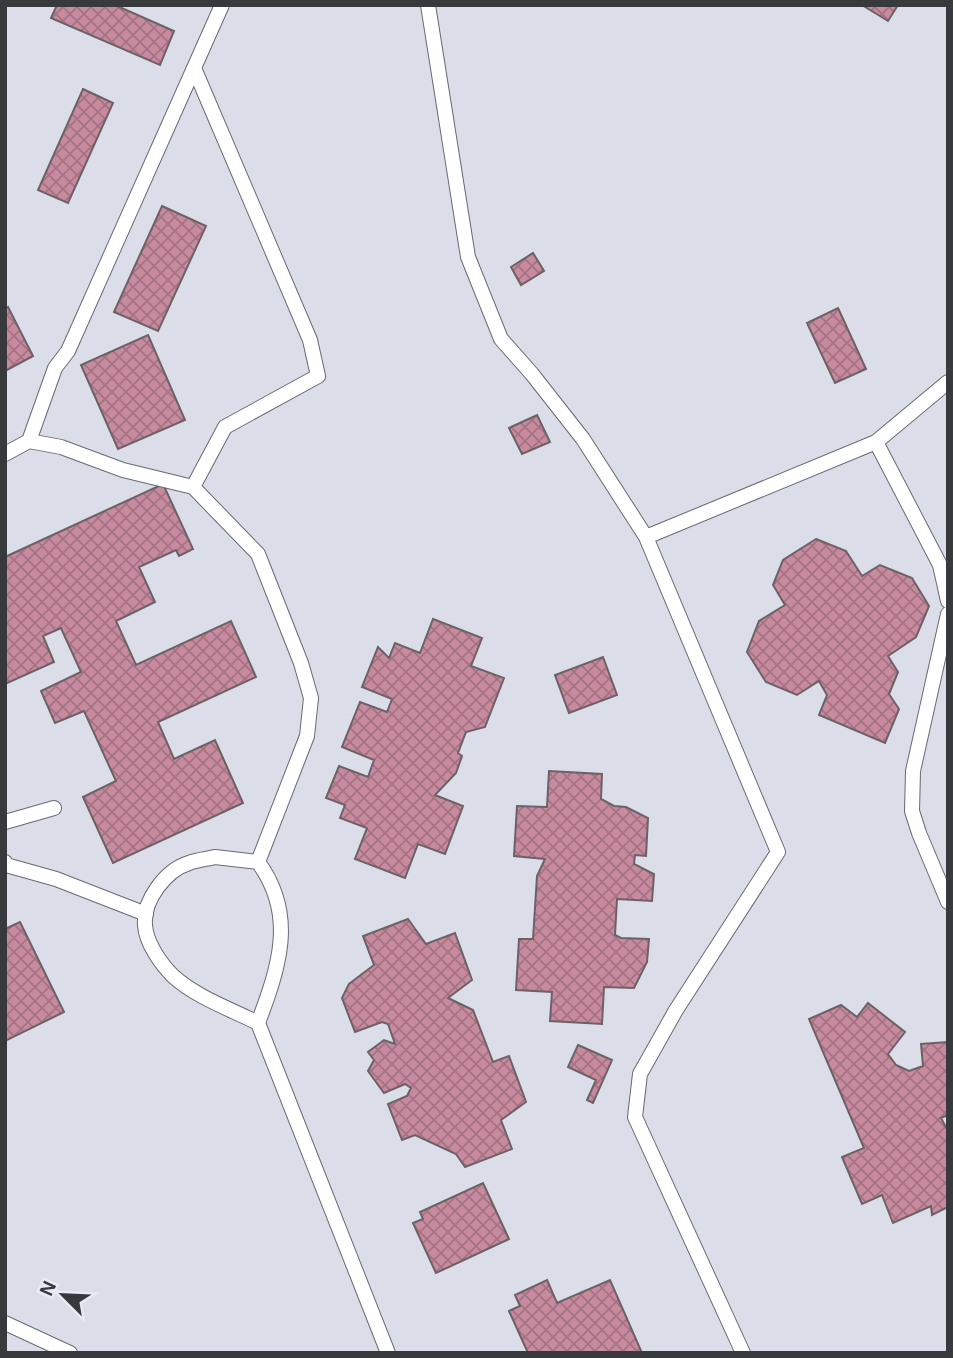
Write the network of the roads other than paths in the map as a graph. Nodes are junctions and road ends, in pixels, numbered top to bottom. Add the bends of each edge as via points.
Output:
1 (222, 5) edge
2 (428, 5) edge
3 (194, 68) junction
4 (948, 382) edge
5 (29, 441) junction
6 (876, 442) junction
7 (5, 454) edge
8 (193, 487) junction
9 (646, 537) junction
10 (948, 601) edge
11 (948, 614) edge
12 (54, 808) dead end
13 (5, 822) edge
14 (5, 862) edge
15 (258, 862) junction
16 (948, 902) edge
17 (146, 914) junction
18 (258, 1023) junction
19 (5, 1323) edge
20 (70, 1353) edge
21 (388, 1353) edge
22 (743, 1353) edge

1 - 3 lane
2 - 9 lane via 468,257 502,339 583,439
3 - 5 lane via 68,351 55,368
3 - 8 lane via 310,340 318,376 225,427
4 - 6 lane
5 - 7 lane
5 - 8 lane
6 - 9 lane
6 - 10 lane via 940,565
8 - 15 lane via 258,554 312,698 307,736
9 - 22 lane via 778,852 640,1074 635,1117
11 - 16 lane via 913,771 912,811
12 - 13 lane
14 - 17 lane
15 - 17 lane via 215,857 186,863 163,880
15 - 18 lane via 270,878 280,912 282,942
17 - 18 lane via 153,950 174,976 204,997
18 - 21 lane
19 - 20 lane

